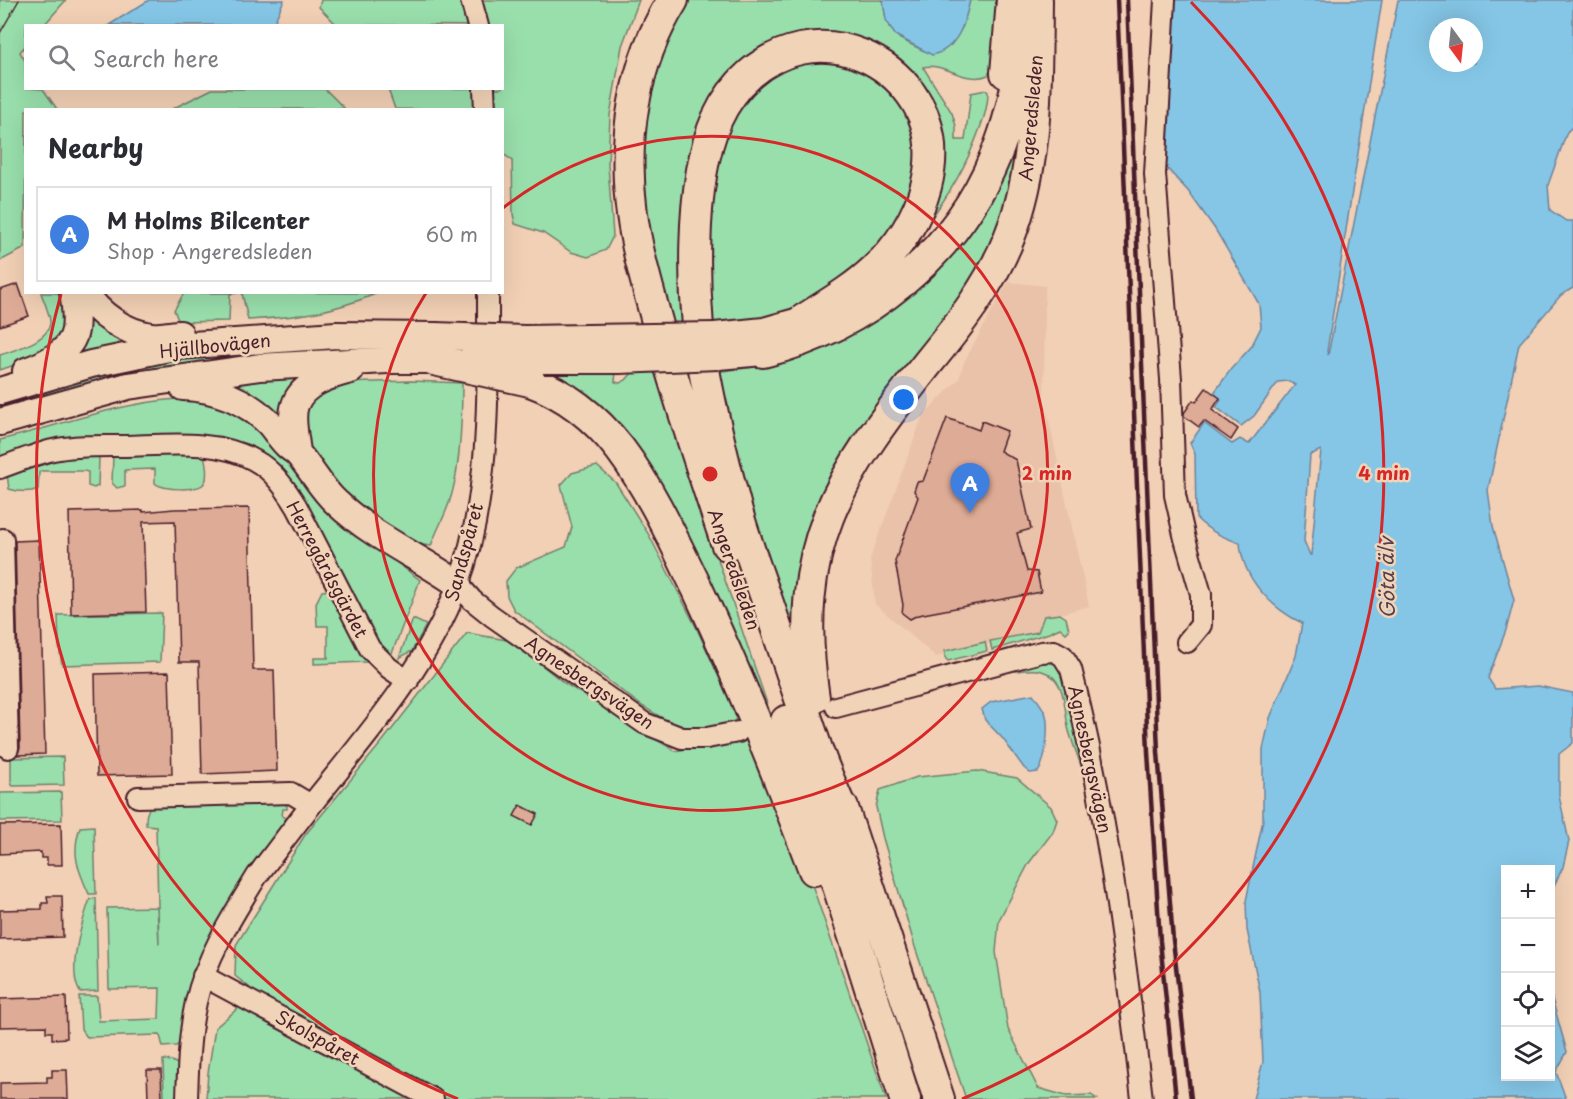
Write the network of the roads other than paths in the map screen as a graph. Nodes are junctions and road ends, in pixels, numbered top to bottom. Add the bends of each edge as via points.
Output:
1 (471, 0) edge
2 (672, 0) edge
3 (1012, 0) edge
4 (1026, 0) edge
5 (1038, 0) edge
6 (1166, 0) edge
7 (477, 24) edge
8 (484, 90) edge
9 (485, 108) edge
10 (73, 294) edge
11 (87, 294) edge
12 (488, 294) edge
13 (803, 320) junction
14 (336, 335) junction
15 (717, 346) junction
16 (434, 348) junction
17 (763, 352) joint
18 (387, 360) junction
19 (0, 381) edge
20 (128, 386) junction
21 (0, 391) edge
22 (0, 422) edge
23 (297, 453) junction
24 (0, 468) edge
25 (3, 538) dead end
26 (458, 584) junction
27 (1187, 642) dead end
28 (408, 681) junction
29 (836, 707) dead end
30 (738, 732) dead end
31 (8, 748) dead end
32 (138, 797) dead end
33 (311, 805) junction
34 (848, 825) junction
35 (204, 976) junction
36 (901, 1085) edge
37 (187, 1099) edge
38 (433, 1099) edge
39 (939, 1099) edge
40 (1142, 1099) edge

1 - 7 street
2 - 36 highway, Angeredsleden via 642,69 631,118 628,171 637,240 674,384 781,704
3 - 13 highway via 1007,67 994,123 979,161 951,210 915,252 878,284
4 - 17 highway via 1019,69 1004,132 984,180 958,222 920,267 873,304 818,334
5 - 34 highway, Angeredsleden via 1031,154 1009,238 975,301 852,466 823,530 811,581 807,639 816,708
6 - 27 street via 1155,174 1171,379 1175,495 1200,594 1201,625
8 - 9 street
10 - 19 main road via 76,320 71,340 57,355 33,369
11 - 14 main road via 102,314 123,328 152,336 255,328
12 - 26 street, Sandspåret via 487,423 477,510
13 - 15 main road
13 - 34 highway via 851,288 891,253 919,208 930,168 927,129 917,102 905,86 870,58 826,47 805,48 772,58 746,76 725,104 712,133 702,176 697,224 697,313 705,375 735,505 817,750
14 - 16 main road, Hjällbovägen
14 - 21 main road, Hjällbovägen via 178,346 91,364
15 - 16 main road, bridge via 619,360
15 - 17 main road
16 - 18 main road, Hjällbovägen
16 - 36 highway, bridge via 546,387 571,401 608,435 643,485 721,640 875,1034
18 - 20 main road, Hjällbovägen via 260,367
18 - 23 main road via 333,375 309,387 295,405
20 - 22 main road, Hjällbovägen
20 - 23 main road via 186,387 226,394 269,423
23 - 26 main road via 335,502 372,532
24 - 28 street, Herregårdsgärdet via 52,450 105,446 212,447 254,460 286,489 370,649
25 - 31 street
26 - 28 street, Sandspåret via 442,622
26 - 30 street, Agnesbergsvägen via 492,616 644,723 681,738
28 - 33 street, Sandspåret
29 - 40 street, Agnesbergsvägen via 1041,652 1054,651 1067,662 1086,729 1106,829
32 - 33 street via 291,793
33 - 35 street, Sandspåret via 257,876
34 - 39 highway
35 - 37 street, Sandspåret via 189,1050
35 - 38 street, Skolspåret

